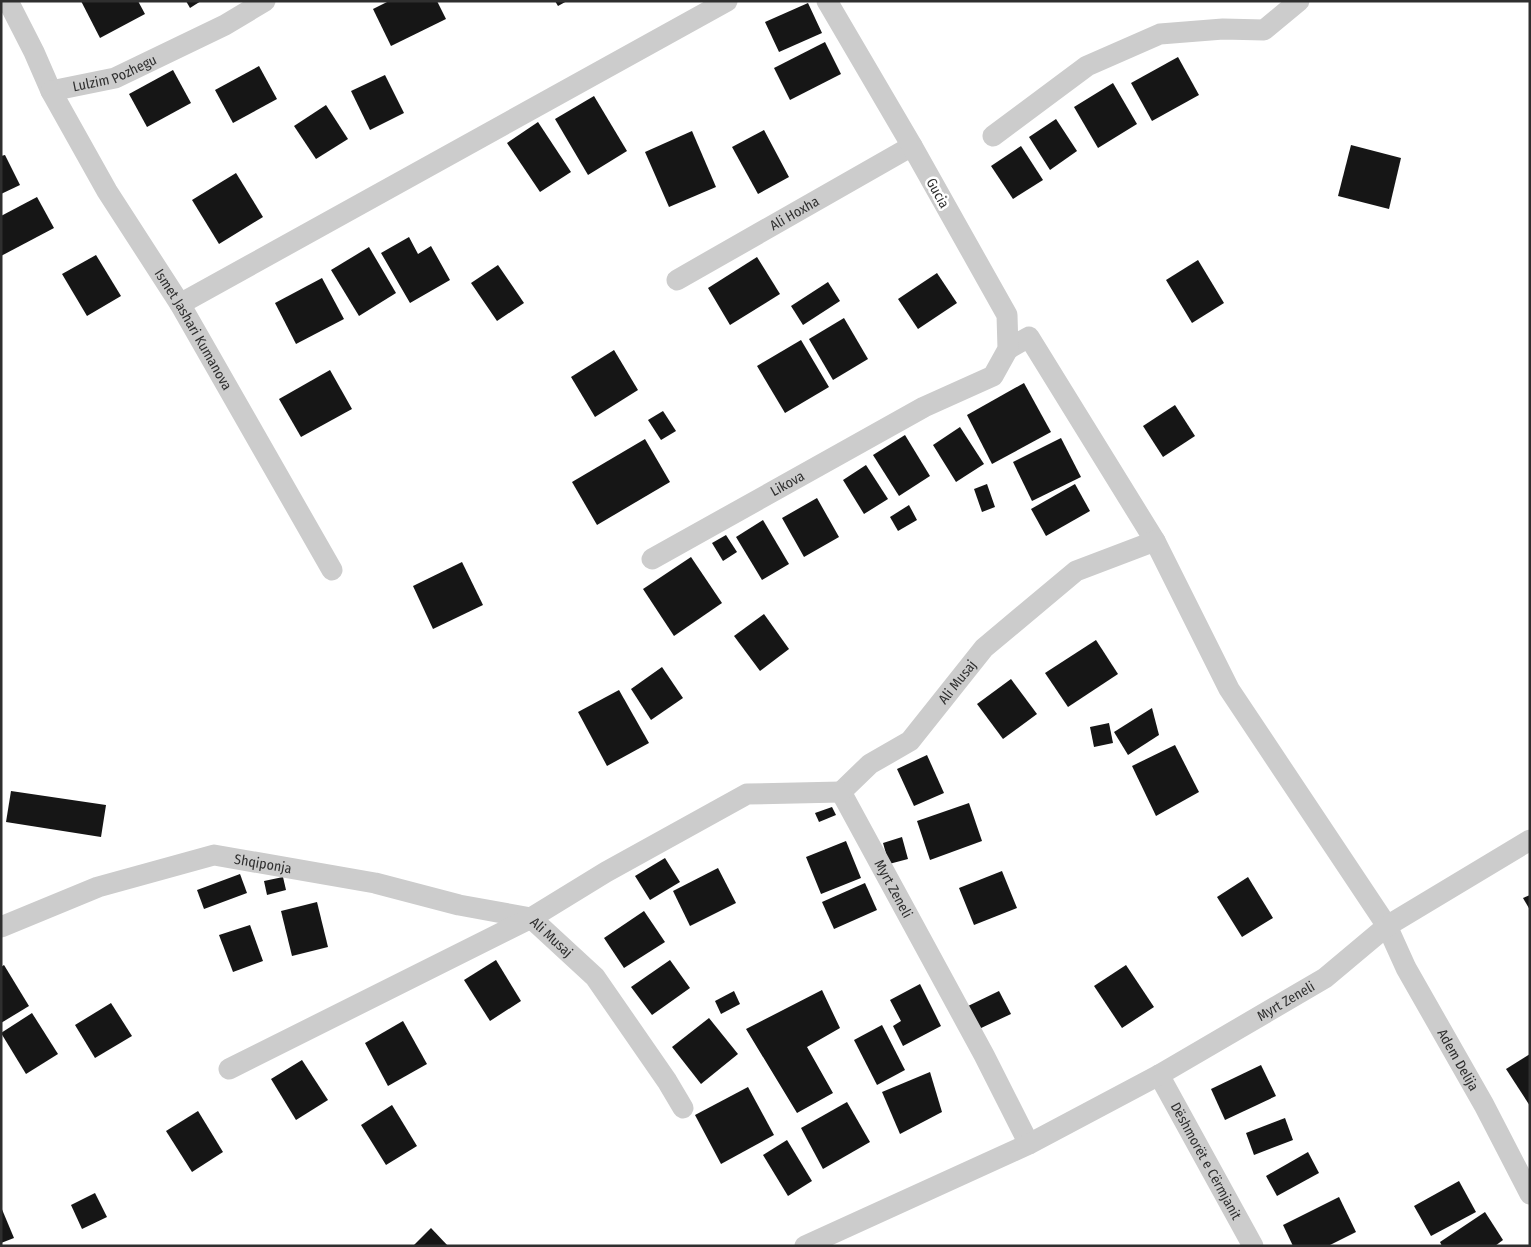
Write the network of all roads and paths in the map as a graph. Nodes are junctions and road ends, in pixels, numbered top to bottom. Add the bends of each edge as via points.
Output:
1 (8, 1) edge
2 (265, 1) edge
3 (727, 1) edge
4 (827, 1) edge
5 (1299, 1) edge
6 (51, 91) junction
7 (993, 136) dead end
8 (912, 146) junction
9 (677, 280) dead end
10 (180, 304) junction
11 (1008, 349) junction
12 (1155, 541) junction
13 (652, 559) dead end
14 (332, 570) dead end
15 (841, 792) junction
16 (1530, 840) edge
17 (531, 918) junction
18 (1387, 926) junction
19 (1, 927) edge
20 (229, 1069) dead end
21 (1159, 1075) junction
22 (683, 1108) dead end
23 (1029, 1144) junction
24 (1530, 1194) edge
25 (806, 1246) edge
26 (1253, 1246) edge

1 - 6 street
2 - 6 street, Lulzim Pozhegu via 225,25 115,78
3 - 10 street
4 - 8 street, Gucia
5 - 7 street via 1264,30 1223,29 1160,34 1087,66
6 - 10 street, Ismet Jashari Kumanova via 107,191
8 - 9 street, Ali Hoxha
8 - 11 street, Gucia via 1007,315
10 - 14 street, Ismet Jashari Kumanova
11 - 12 street, Adem Delija via 1029,337
11 - 13 street, Likova via 993,376 924,407
12 - 15 street, Ali Musaj via 1076,571 984,648 910,741 870,764
12 - 18 street, Adem Delija via 1229,689
15 - 17 street, Ali Musaj via 748,794 606,872
15 - 23 street, Myrt Zeneli
16 - 18 street, Myrt Zeneli
17 - 19 street, Shqiponja via 459,905 375,883 214,855 98,887
17 - 20 street
17 - 22 street, Ali Musaj via 595,977
18 - 21 street, Myrt Zeneli via 1325,978
18 - 24 street, Adem Delija via 1406,968
21 - 23 street, Myrt Zeneli
21 - 26 street, Dëshmorët e Cërmjanit
23 - 25 street, Myrt Zeneli

